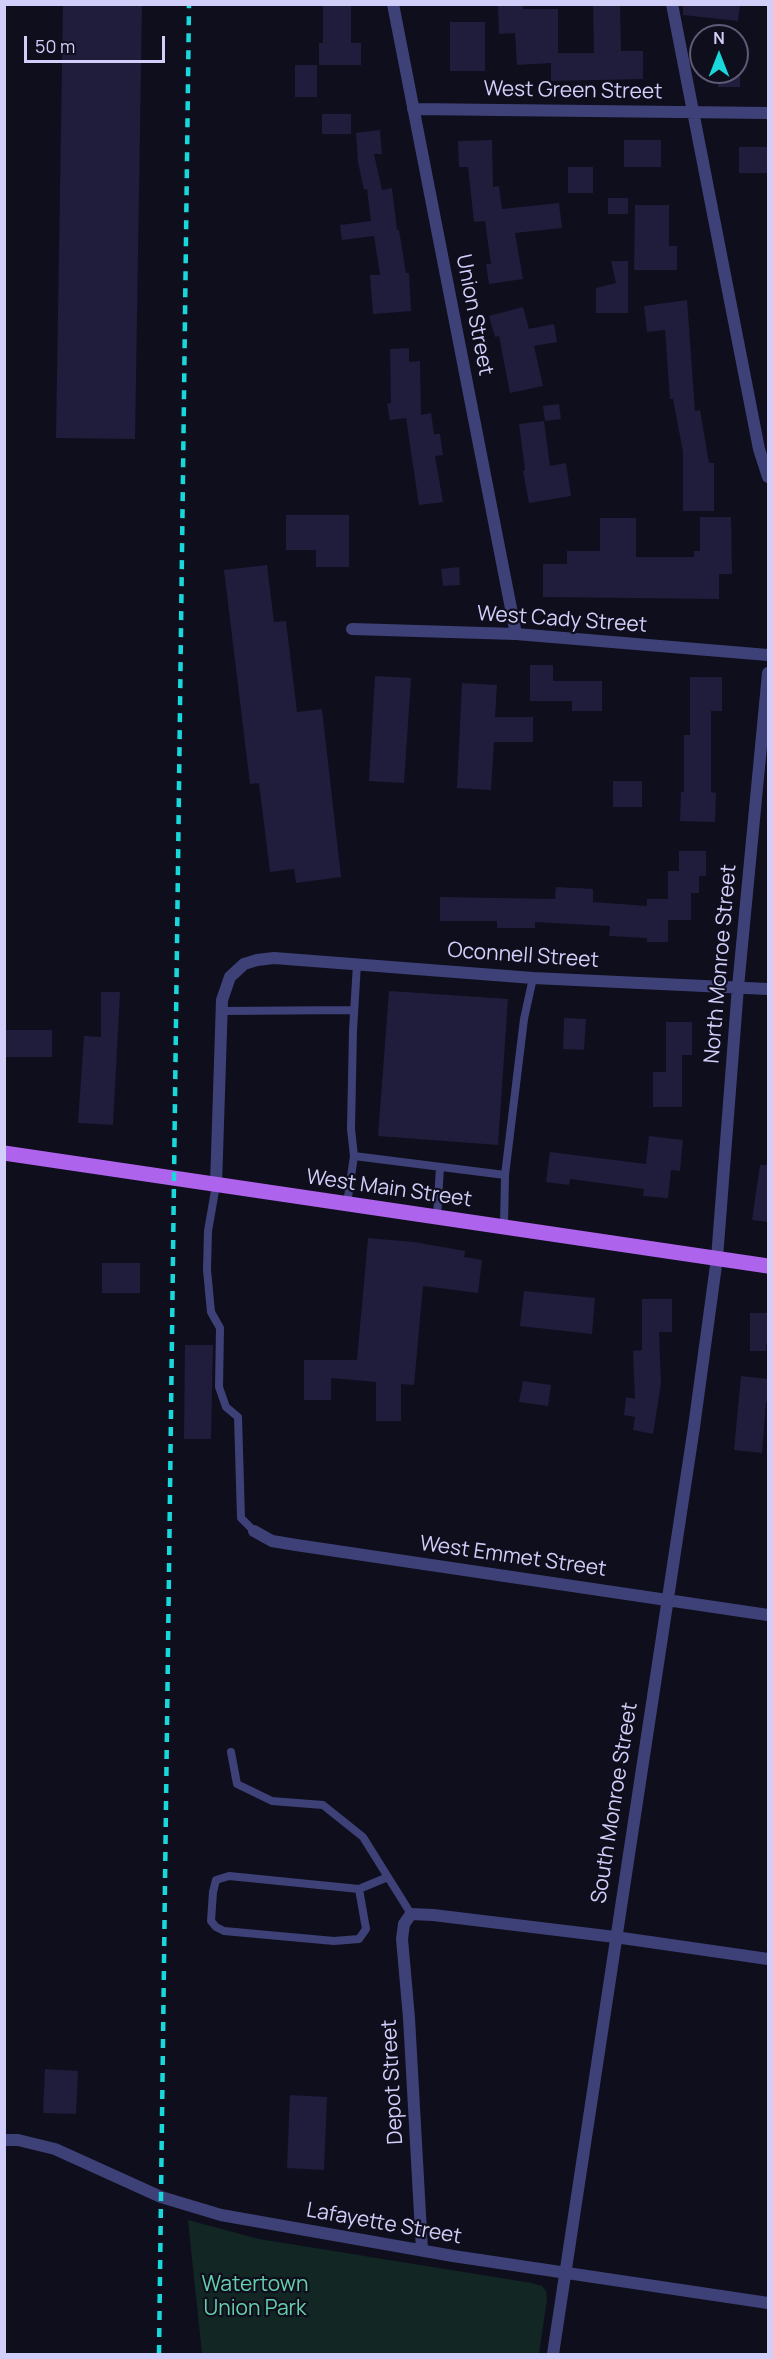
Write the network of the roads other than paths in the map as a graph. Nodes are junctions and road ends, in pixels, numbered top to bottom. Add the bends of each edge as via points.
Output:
1 (393, 4) edge
2 (672, 4) edge
3 (413, 109) junction
4 (693, 112) junction
5 (768, 113) edge
6 (768, 477) edge
7 (352, 629) dead end
8 (516, 634) junction
9 (768, 656) edge
10 (768, 674) edge
11 (357, 964) junction
12 (533, 978) junction
13 (738, 987) junction
14 (768, 989) edge
15 (354, 1010) junction
16 (222, 1011) junction
17 (4, 1154) edge
18 (354, 1156) junction
19 (440, 1167) junction
20 (505, 1175) junction
21 (216, 1185) junction
22 (347, 1204) junction
23 (437, 1217) junction
24 (504, 1227) junction
25 (717, 1258) junction
26 (768, 1266) edge
27 (254, 1530) joint
28 (666, 1599) junction
29 (768, 1615) edge
30 (231, 1752) dead end
31 (388, 1877) junction
32 (359, 1889) junction
33 (411, 1914) junction
34 (615, 1937) junction
35 (768, 1959) edge
36 (4, 2139) edge
37 (422, 2250) junction
38 (564, 2273) junction
39 (768, 2302) edge
40 (552, 2355) edge

1 - 3 street, Union Street
2 - 4 street
3 - 4 street, West Green Street
3 - 8 street, Union Street
4 - 5 street, West Green Street
4 - 6 street via 759,449
7 - 8 street, West Cady Street
8 - 9 street, West Cady Street
10 - 13 street, North Monroe Street
11 - 12 street, Oconnell Street
11 - 15 lane
11 - 16 street, Oconnell Street via 274,958 244,964 230,977
12 - 13 street, Oconnell Street
12 - 20 lane via 524,1019
13 - 14 street, Oconnell Street
13 - 25 street, North Monroe Street
15 - 16 lane
15 - 18 lane
16 - 21 street, Oconnell Street
17 - 21 main road, West Main Street
18 - 19 lane
18 - 22 lane
19 - 20 lane
19 - 23 lane
20 - 24 lane
21 - 22 main road, West Main Street
21 - 27 lane via 208,1231 207,1270 211,1312 220,1328 219,1387 226,1407 238,1417 241,1518
22 - 23 main road, West Main Street
23 - 24 main road, West Main Street
24 - 25 main road, West Main Street
25 - 26 main road, West Main Street
25 - 28 street, South Monroe Street
27 - 28 street, West Emmet Street via 272,1540 296,1545
28 - 29 street, West Emmet Street
28 - 34 street, South Monroe Street
30 - 31 lane via 237,1784 272,1801 323,1805 363,1837
31 - 32 lane
31 - 33 lane
32 - 32 lane via 229,1875 216,1880 211,1921 224,1931 334,1941 359,1939 366,1929
33 - 34 street
33 - 37 street, Depot Street via 404,1924 402,1939
34 - 35 street
34 - 38 street, South Monroe Street
36 - 37 street, Lafayette Street via 49,2147 161,2197 221,2215
37 - 38 street, Lafayette Street
38 - 39 street, Lafayette Street
38 - 40 street, South Monroe Street

